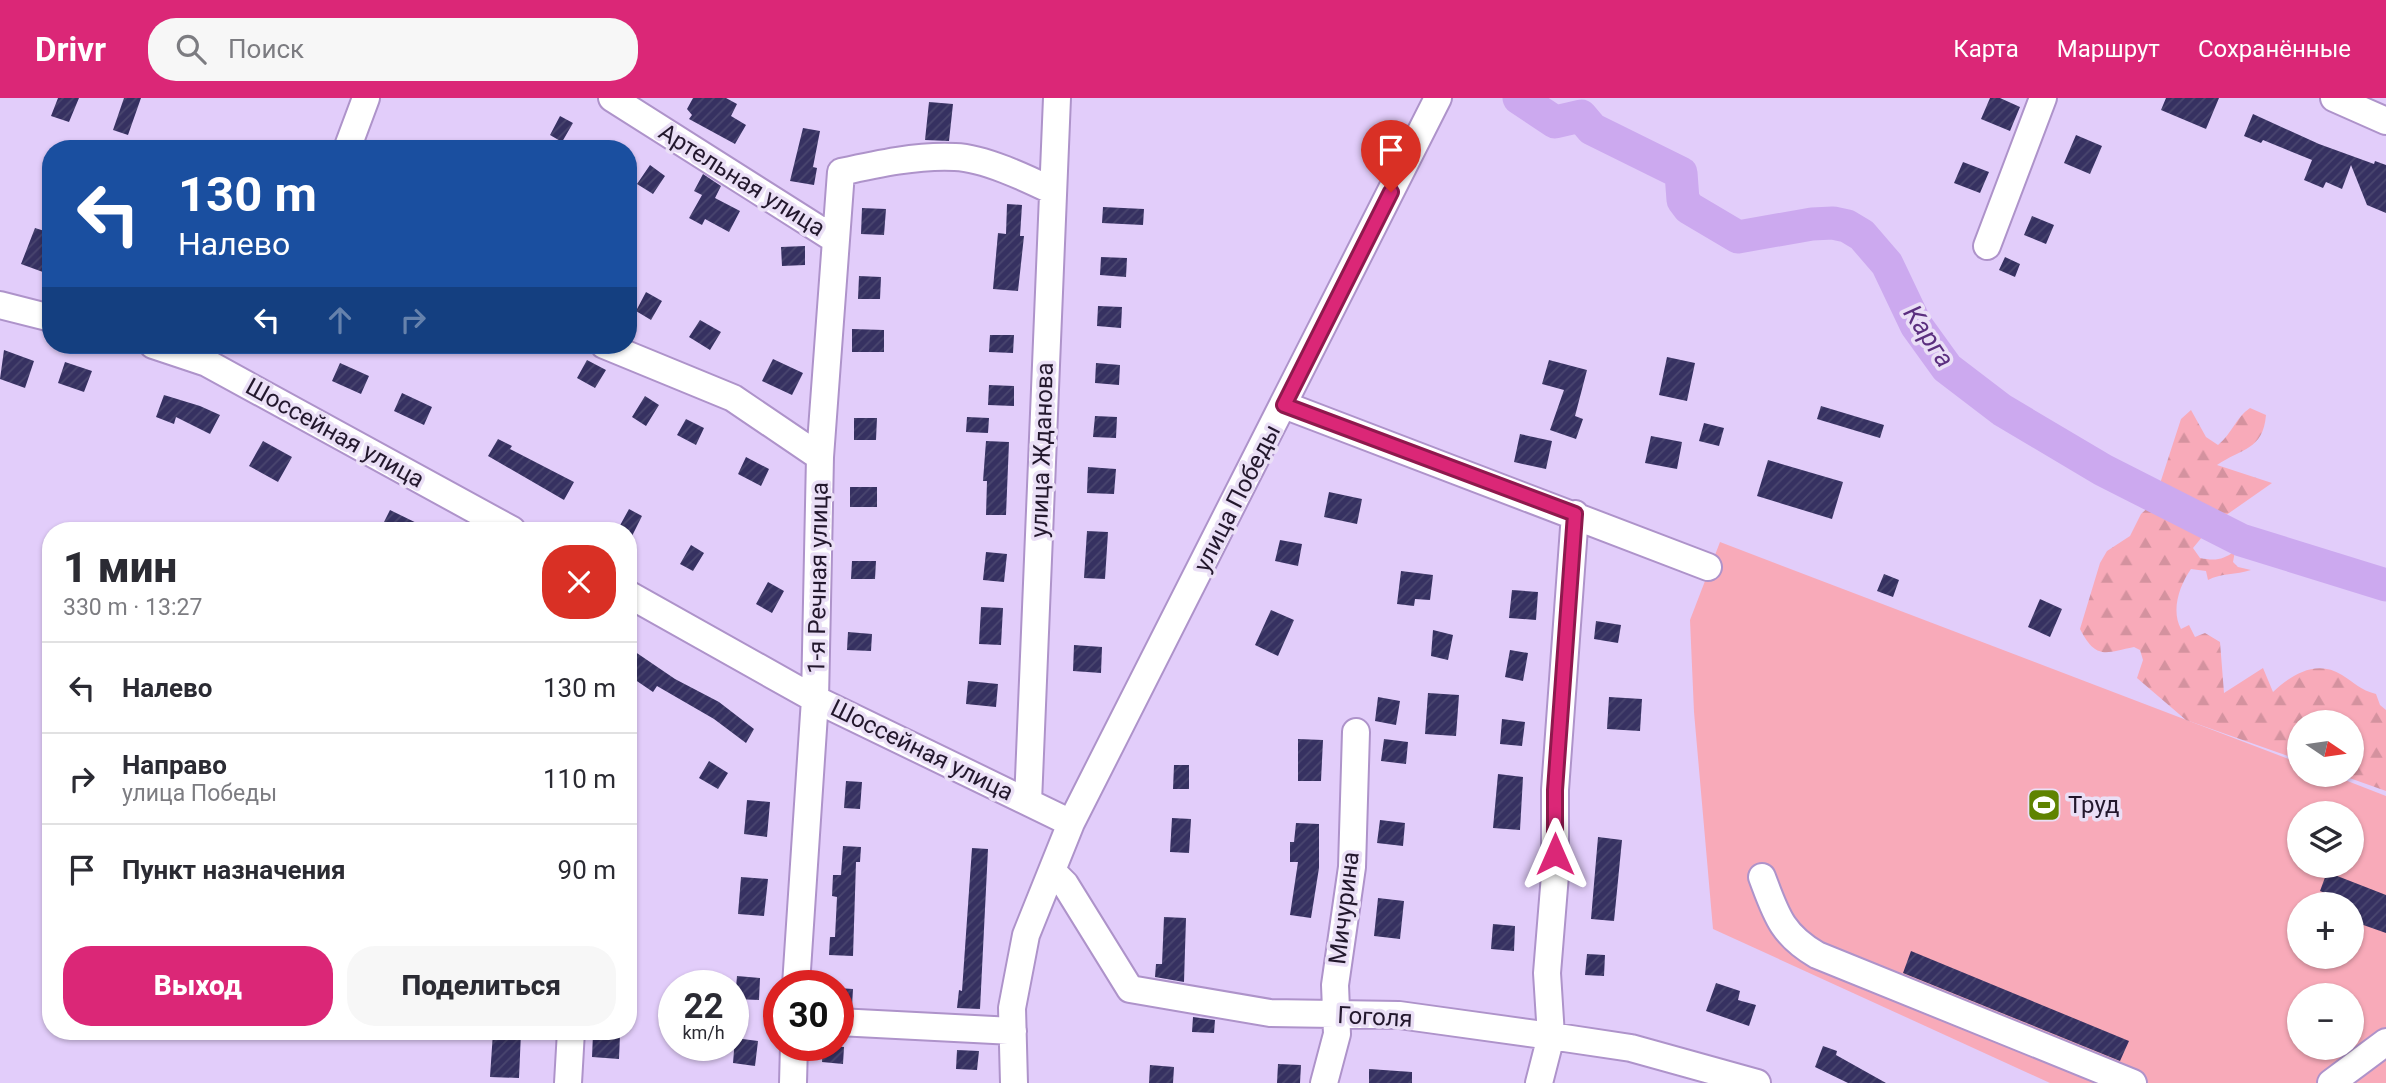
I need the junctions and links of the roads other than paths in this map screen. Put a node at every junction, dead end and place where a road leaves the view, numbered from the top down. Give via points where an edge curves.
1 (366, 98) edge
2 (612, 98) edge
3 (1057, 98) edge
4 (1438, 98) edge
5 (2043, 98) edge
6 (2334, 98) edge
7 (2386, 121) edge
8 (350, 140) edge
9 (1053, 191) junction
10 (836, 240) junction
11 (1987, 246) dead end
12 (0, 305) edge
13 (42, 316) edge
14 (180, 354) edge
15 (626, 354) edge
16 (1284, 405) junction
17 (820, 457) junction
18 (1575, 514) junction
19 (497, 522) edge
20 (1708, 567) dead end
21 (637, 599) edge
22 (816, 699) junction
23 (1356, 732) dead end
24 (1028, 802) junction
25 (1071, 822) junction
26 (1052, 871) junction
27 (1762, 877) dead end
28 (797, 970) edge
29 (1338, 1015) junction
30 (854, 1023) edge
31 (1013, 1031) junction
32 (1551, 1035) junction
33 (570, 1040) edge
34 (2386, 1042) edge
35 (794, 1061) edge
36 (568, 1083) edge
37 (793, 1083) edge
38 (1014, 1083) edge
39 (1324, 1083) edge
40 (1539, 1083) edge
41 (1757, 1083) edge
42 (2133, 1083) edge
43 (2331, 1083) edge

1 - 8 street
2 - 10 street, Артельная улица
3 - 9 street, улица Жданова
4 - 16 street, улица Победы
5 - 11 street
6 - 7 street
9 - 10 street, 1-я Речная улица via 1021,175 956,157 872,165 841,172
9 - 24 street, улица Жданова
10 - 17 street, 1-я Речная улица
12 - 13 street
14 - 19 street, Шоссейная улица via 207,363
15 - 17 street via 733,398
16 - 18 street
16 - 25 street, улица Победы
17 - 22 street, 1-я Речная улица
18 - 20 street
18 - 32 street via 1555,790 1555,875 1547,973
21 - 22 street, Шоссейная улица
22 - 24 street, Шоссейная улица
22 - 28 street, 1-я Речная улица
23 - 29 street, Мичурина via 1352,867 1335,985
24 - 25 street, Шоссейная улица
25 - 26 street
26 - 29 street, Гоголя via 1065,884 1130,989 1270,1013
26 - 31 street via 1026,935 1012,1008
27 - 42 street via 1789,936 1817,955
29 - 32 street, Гоголя via 1399,1015
29 - 39 street, Мичурина via 1338,1034
30 - 31 street
31 - 38 street
32 - 40 street
32 - 41 street, Гоголя via 1631,1048
33 - 36 street
34 - 43 street
35 - 37 street

